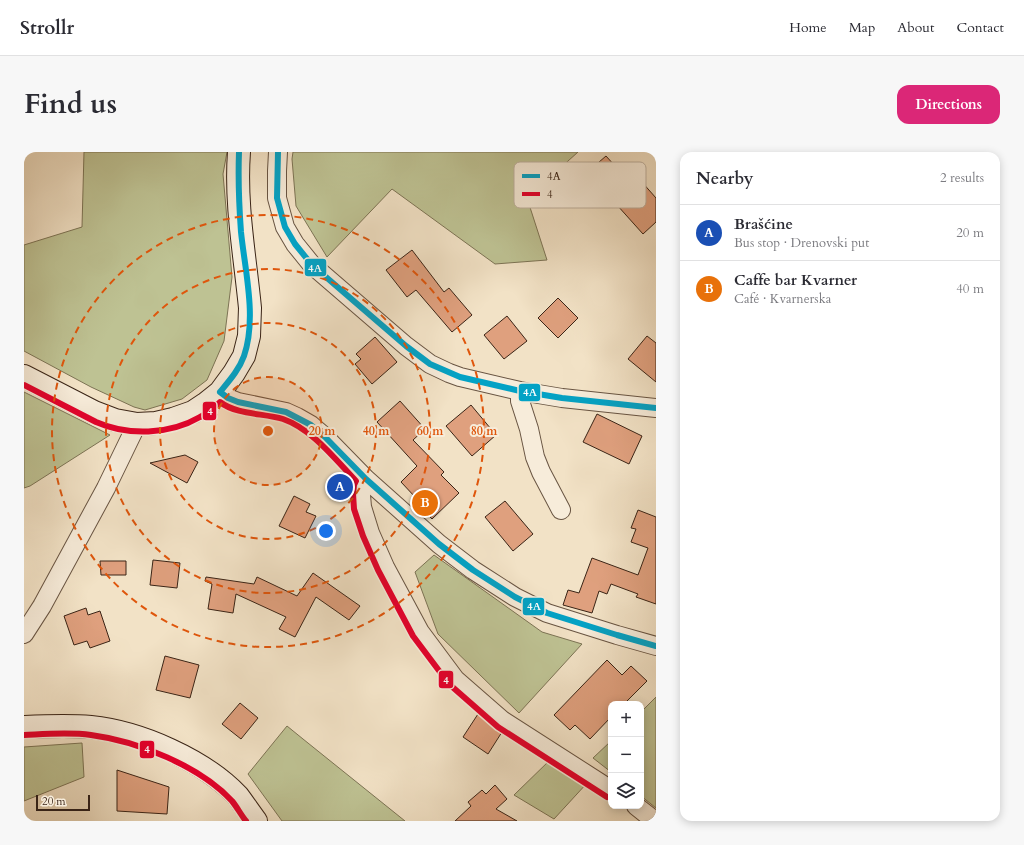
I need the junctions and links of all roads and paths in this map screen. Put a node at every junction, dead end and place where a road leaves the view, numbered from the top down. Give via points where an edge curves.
1 (239, 152) edge
2 (278, 152) edge
3 (24, 376) edge
4 (520, 391) junction
5 (220, 392) junction
6 (656, 408) edge
7 (136, 424) junction
8 (366, 479) junction
9 (561, 510) dead end
10 (24, 634) edge
11 (656, 646) edge
12 (24, 727) edge
13 (608, 788) edge
14 (640, 809) edge
15 (256, 821) edge
16 (655, 821) edge

1 - 5 main road via 240,220 250,308 249,336 244,356
2 - 4 street via 277,198 280,212 290,236 312,265 430,364 449,374
3 - 7 main road via 94,412 114,420
4 - 6 street
4 - 9 street via 520,401 535,457
5 - 7 main road via 193,412 156,423
5 - 8 street via 238,402 297,417 325,437
7 - 10 street via 106,488
8 - 11 street via 439,544 515,597 547,613
8 - 13 street via 362,486 362,507 385,567 420,632 455,679 502,720
12 - 15 main road via 92,727 143,739 163,747 196,763 214,776 238,796
14 - 16 street

